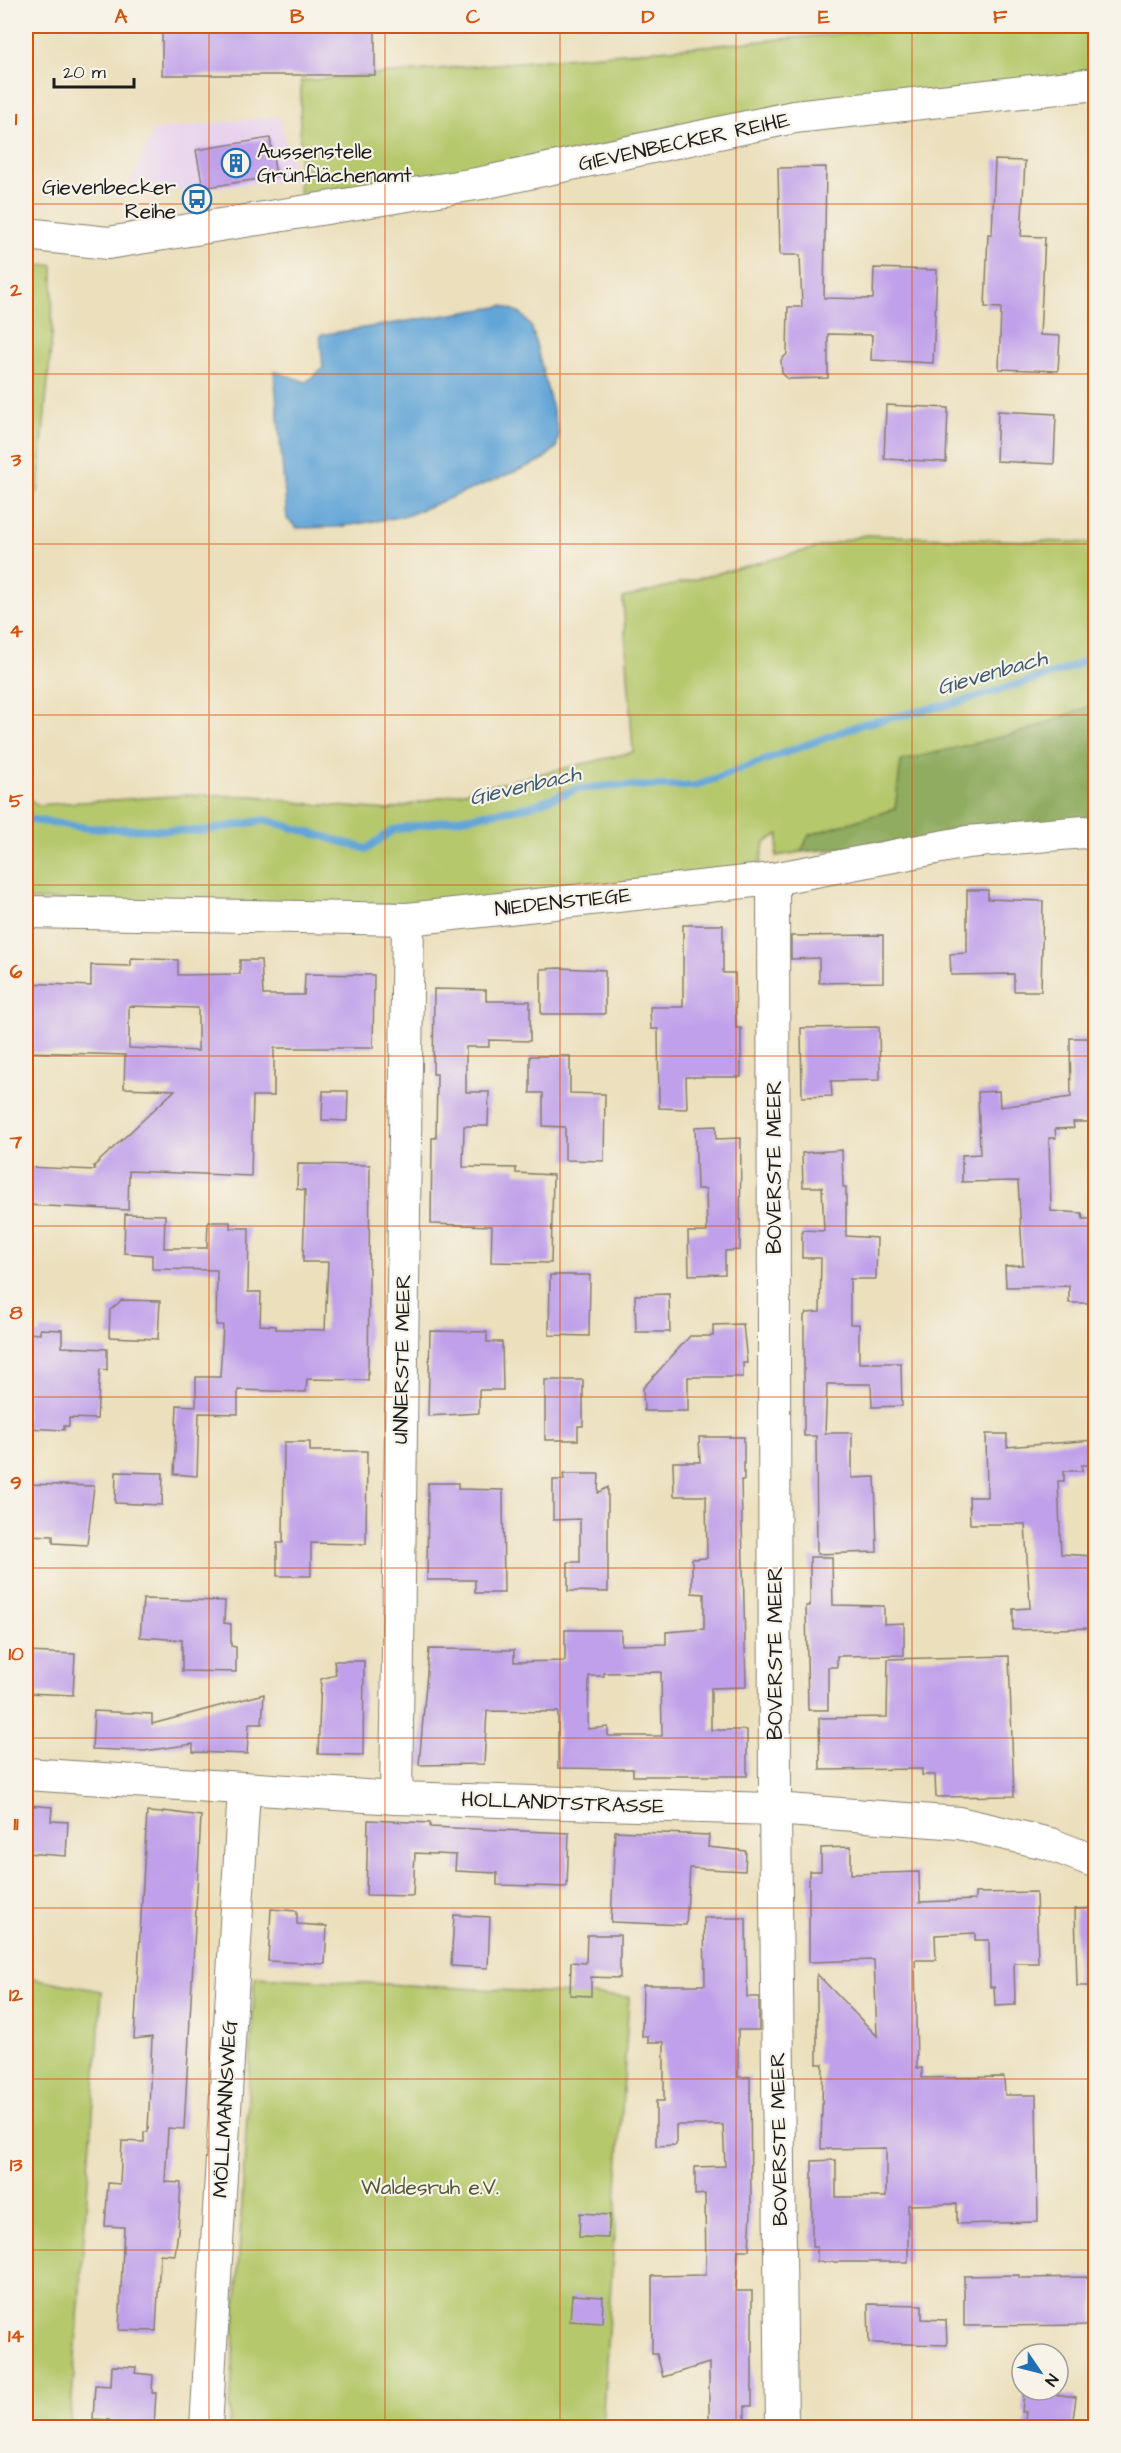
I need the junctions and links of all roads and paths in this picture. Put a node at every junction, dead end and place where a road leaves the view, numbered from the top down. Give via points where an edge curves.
1 (1095, 84) edge
2 (26, 234) edge
3 (1095, 834) edge
4 (773, 879) junction
5 (26, 912) edge
6 (408, 919) junction
7 (26, 1774) edge
8 (244, 1790) junction
9 (396, 1798) junction
10 (775, 1809) junction
11 (1095, 1862) edge
12 (206, 2427) edge
13 (782, 2427) edge

1 - 2 street, GIEVENBECKER REIHE via 794,117 482,183 108,243
3 - 4 street, NIEDENSTIEGE via 967,842
4 - 6 street, NIEDENSTIEGE
4 - 10 street, BOVERSTE MEER
5 - 6 street, NIEDENSTIEGE
6 - 9 street, UNNERSTE MEER
7 - 8 street, HOLLANDTSTRASSE
8 - 9 street, HOLLANDTSTRASSE
8 - 12 street, MÖLLMANNSWEG
9 - 10 street, HOLLANDTSTRASSE
10 - 11 street, HOLLANDTSTRASSE via 976,1825 1050,1844
10 - 13 street, BOVERSTE MEER

